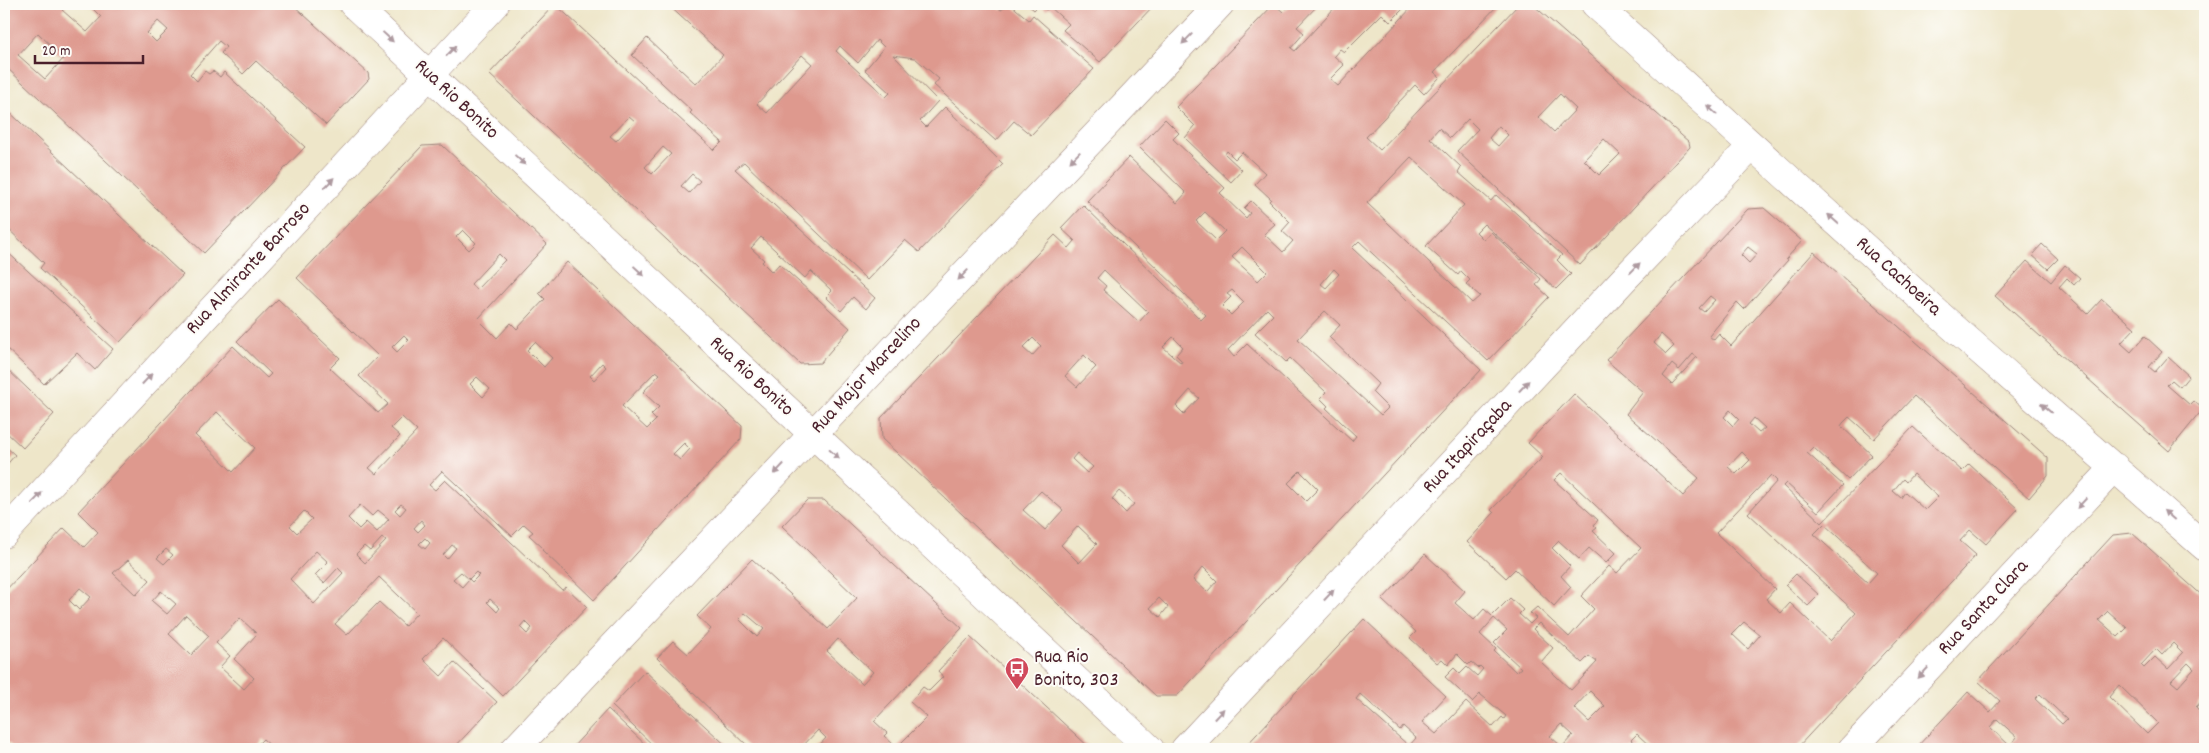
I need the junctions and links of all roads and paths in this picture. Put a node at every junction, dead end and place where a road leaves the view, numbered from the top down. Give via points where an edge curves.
1 (353, 4) edge
2 (495, 4) edge
3 (1220, 4) edge
4 (1595, 4) edge
5 (429, 75) junction
6 (1752, 146) junction
7 (812, 433) junction
8 (2115, 467) junction
9 (4, 534) edge
10 (2205, 547) edge
11 (515, 749) edge
12 (1150, 749) edge
13 (1185, 749) edge
14 (1852, 749) edge

1 -> 5 street, Rua Rio Bonito
5 -> 2 street, Rua Almirante Barroso
3 -> 7 street, Rua Major Marcelino
6 -> 4 street, Rua Cachoeira
5 -> 7 street, Rua Rio Bonito
9 -> 5 street, Rua Almirante Barroso
8 -> 6 street, Rua Cachoeira
13 -> 6 street, Rua Itapiraçaba
7 -> 11 street, Rua Major Marcelino
7 -> 12 street, Rua Rio Bonito
10 -> 8 street, Rua Cachoeira
8 -> 14 street, Rua Santa Clara

